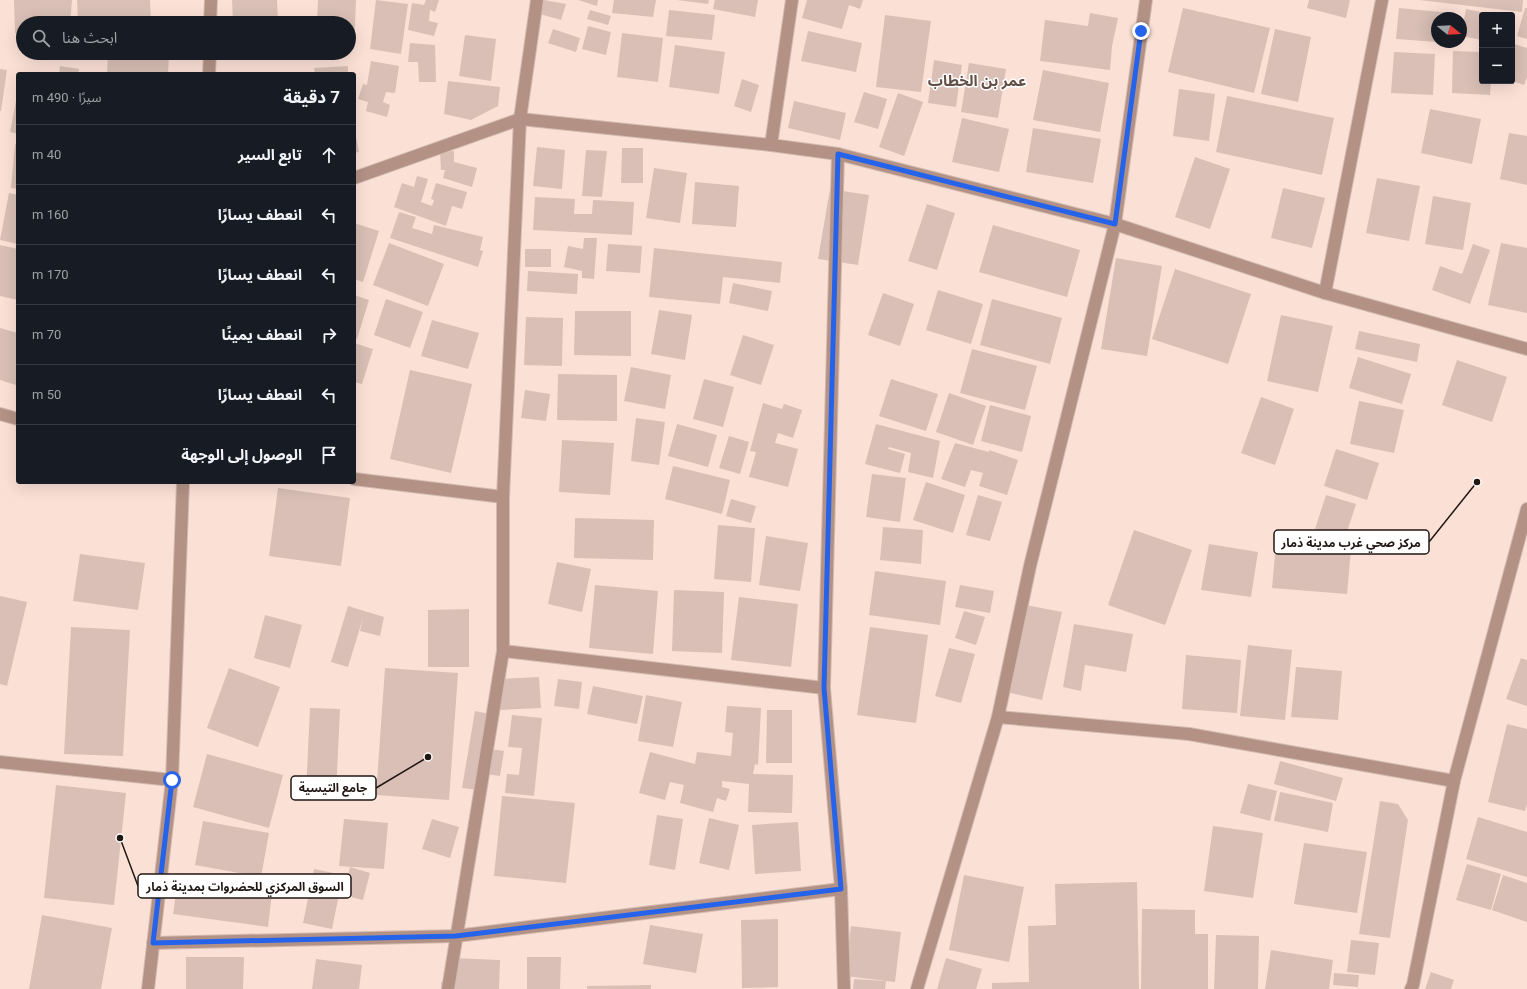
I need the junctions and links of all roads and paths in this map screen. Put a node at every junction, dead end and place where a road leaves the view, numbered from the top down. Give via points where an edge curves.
1 (210, 0) edge
2 (537, 0) edge
3 (792, 0) edge
4 (1146, 0) edge
5 (1382, 0) edge
6 (210, 16) edge
7 (210, 60) edge
8 (209, 72) edge
9 (520, 119) junction
10 (771, 144) junction
11 (838, 154) junction
12 (356, 177) edge
13 (1115, 224) junction
14 (1325, 293) junction
15 (1527, 349) edge
16 (0, 414) edge
17 (16, 418) edge
18 (356, 479) edge
19 (183, 484) edge
20 (503, 497) junction
21 (1527, 509) edge
22 (503, 651) junction
23 (824, 688) junction
24 (998, 717) junction
25 (0, 762) edge
26 (172, 780) junction
27 (1454, 781) junction
28 (841, 889) junction
29 (456, 936) junction
30 (153, 943) junction
31 (148, 989) edge
32 (448, 989) edge
33 (844, 989) edge
34 (917, 989) edge
35 (1411, 989) edge

1 - 6 street
2 - 9 street
3 - 10 street
4 - 13 street
5 - 14 street
7 - 8 street
9 - 10 street
9 - 12 street
9 - 20 street
10 - 11 street
11 - 13 street
11 - 23 street
13 - 14 street
13 - 24 street via 1030,566
14 - 15 street
16 - 17 street
18 - 20 street
19 - 26 street
20 - 22 street
21 - 27 street
22 - 23 street
22 - 29 street
23 - 28 street
24 - 27 street via 1189,734
24 - 34 street
25 - 26 street
26 - 30 street
27 - 35 street
28 - 29 street
28 - 33 street
29 - 30 street
29 - 32 street
30 - 31 street

